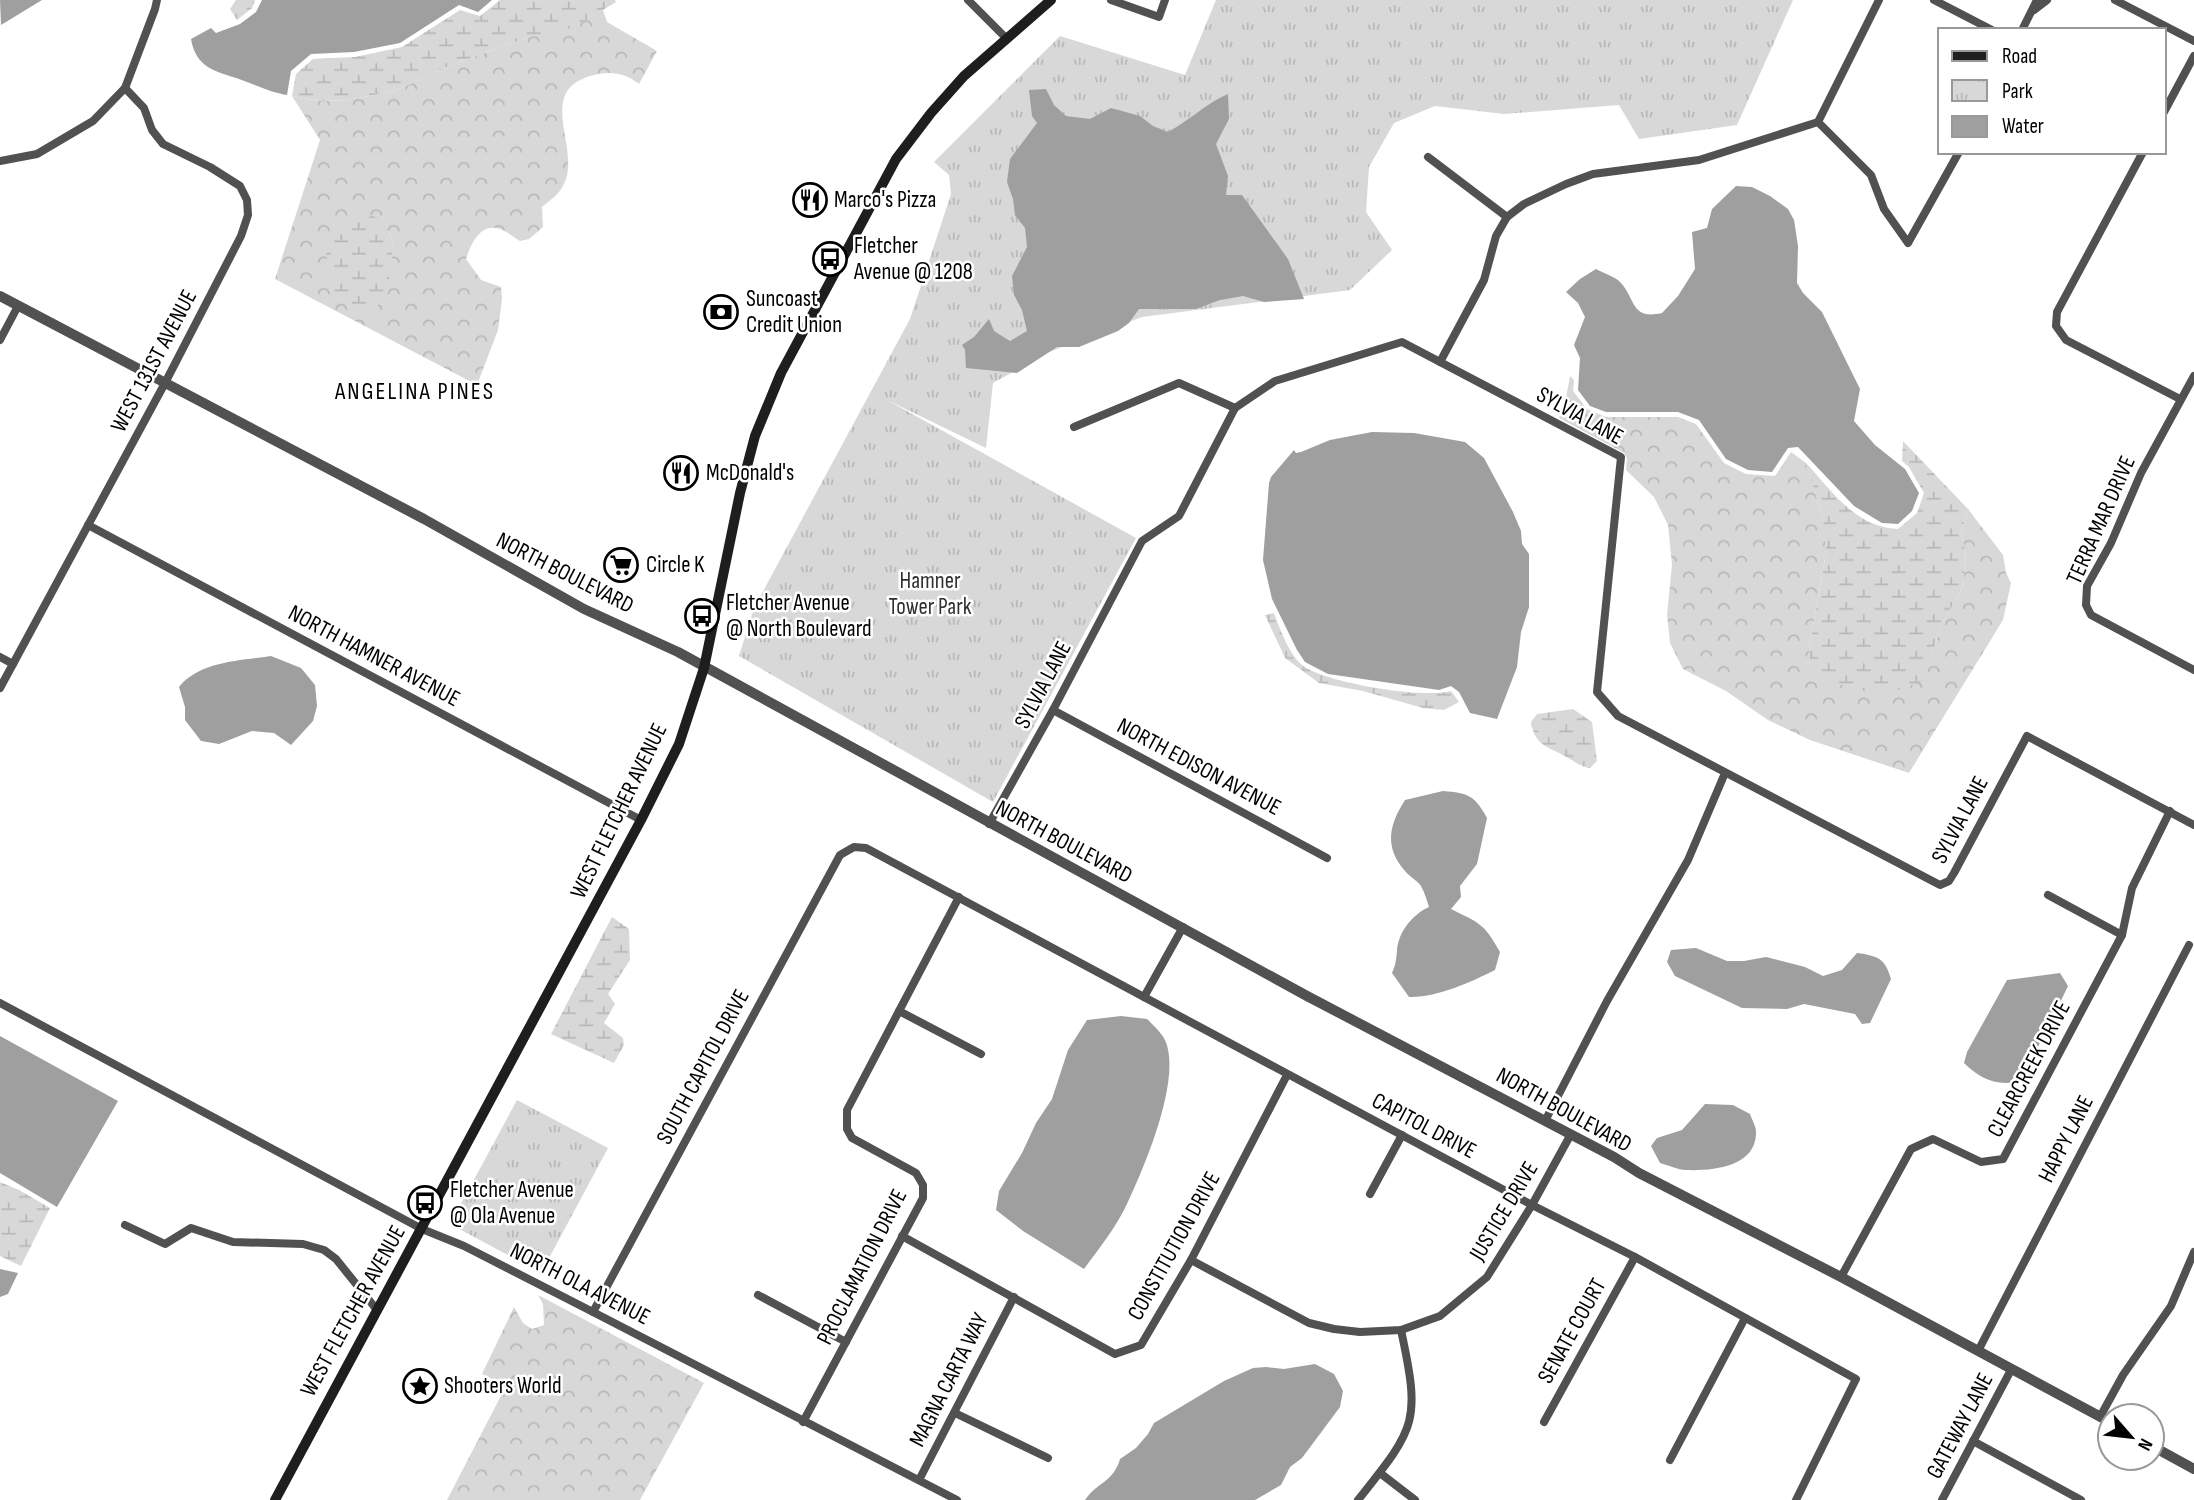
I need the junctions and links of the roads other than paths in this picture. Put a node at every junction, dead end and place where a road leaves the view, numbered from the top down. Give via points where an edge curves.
1 (157, 0) edge
2 (968, 0) edge
3 (1051, 0) edge
4 (1111, 0) edge
5 (1165, 0) edge
6 (1879, 0) edge
7 (1934, 0) edge
8 (2038, 0) edge
9 (2046, 0) edge
10 (2115, 0) edge
11 (2034, 10) junction
12 (1988, 28) edge
13 (2023, 28) edge
14 (1006, 38) junction
15 (2194, 41) edge
16 (2194, 56) edge
17 (125, 89) junction
18 (2166, 107) edge
19 (1818, 122) junction
20 (1958, 154) edge
21 (2142, 154) edge
22 (1428, 157) dead end
23 (0, 161) edge
24 (1507, 217) junction
25 (0, 296) edge
26 (18, 306) junction
27 (0, 340) edge
28 (1440, 362) junction
29 (2194, 376) edge
30 (165, 383) junction
31 (2180, 399) junction
32 (1235, 408) junction
33 (1074, 427) dead end
34 (88, 525) junction
35 (0, 657) edge
36 (13, 664) junction
37 (704, 668) junction
38 (2194, 670) edge
39 (0, 688) edge
40 (1053, 710) junction
41 (1725, 773) junction
42 (2170, 811) junction
43 (641, 820) junction
44 (989, 824) junction
45 (2194, 825) edge
46 (854, 847) joint
47 (1327, 858) dead end
48 (2048, 895) dead end
49 (959, 897) junction
50 (1183, 927) junction
51 (2122, 935) junction
52 (2189, 945) dead end
53 (1144, 997) junction
54 (0, 1003) edge
55 (899, 1011) junction
56 (981, 1054) dead end
57 (1287, 1075) junction
58 (1545, 1121) junction
59 (1571, 1134) junction
60 (1402, 1135) junction
61 (1370, 1194) dead end
62 (1532, 1205) junction
63 (125, 1225) dead end
64 (422, 1229) junction
65 (902, 1236) junction
66 (2194, 1252) edge
67 (1635, 1257) junction
68 (1191, 1260) junction
69 (1841, 1277) junction
70 (758, 1295) dead end
71 (1014, 1297) junction
72 (377, 1310) junction
73 (593, 1312) junction
74 (1745, 1318) junction
75 (1401, 1330) junction
76 (846, 1342) junction
77 (1978, 1351) junction
78 (2011, 1370) junction
79 (2108, 1402) edge
80 (955, 1413) junction
81 (2096, 1415) edge
82 (803, 1422) junction
83 (1544, 1422) dead end
84 (1973, 1441) junction
85 (2166, 1452) edge
86 (1048, 1458) dead end
87 (1670, 1460) dead end
88 (2193, 1465) edge
89 (1380, 1472) junction
90 (919, 1480) junction
91 (275, 1500) edge
92 (957, 1500) edge
93 (1358, 1500) edge
94 (1415, 1500) edge
95 (1796, 1500) edge
96 (1942, 1500) edge
97 (2081, 1500) edge

1 - 17 street
2 - 14 street
3 - 14 main road, WEST FLETCHER AVENUE
4 - 5 street via 1159,18
6 - 19 street
7 - 12 street
8 - 11 street
9 - 11 street
10 - 15 street
11 - 13 street
14 - 37 main road, WEST FLETCHER AVENUE via 964,76 896,159 781,373 755,436
16 - 18 street
17 - 23 street via 93,121 37,154
17 - 30 street, WEST 131ST AVENUE via 144,108 163,144 227,176 240,186 247,200 241,236
19 - 20 street via 1871,175 1884,209 1908,243
19 - 24 street via 1699,160 1593,174 1524,204
21 - 31 street via 2057,312 2056,326 2067,340
22 - 24 street
24 - 28 street via 1496,236 1484,280
25 - 26 street, NORTH BOULEVARD
26 - 27 street
26 - 30 street, NORTH BOULEVARD
28 - 32 street, SYLVIA LANE via 1402,342 1275,381
28 - 41 street, SYLVIA LANE via 1621,457 1597,692 1618,716
29 - 31 street, TERRA MAR DRIVE
30 - 34 street, WEST 131ST AVENUE
30 - 37 street, NORTH BOULEVARD via 584,609
31 - 38 street, TERRA MAR DRIVE via 2088,586 2086,605 2091,615
32 - 33 street via 1179,383
32 - 40 street, SYLVIA LANE via 1179,516 1142,541
34 - 36 street, WEST 131ST AVENUE
34 - 43 street, NORTH HAMNER AVENUE
35 - 36 street
36 - 39 street, WEST 131ST AVENUE
37 - 43 main road, WEST FLETCHER AVENUE via 679,744
37 - 44 street, NORTH BOULEVARD
40 - 44 street, SYLVIA LANE
40 - 47 street, NORTH EDISON AVENUE
41 - 42 street, SYLVIA LANE via 1940,885 1955,873 2027,736
41 - 58 street via 1688,860 1606,1001
42 - 45 street
42 - 51 street, CLEARCREEK DRIVE via 2132,888
43 - 64 main road, WEST FLETCHER AVENUE
44 - 50 street, NORTH BOULEVARD
46 - 49 street, CAPITOL DRIVE via 866,848
46 - 73 street, SOUTH CAPITOL DRIVE via 840,855
48 - 51 street
49 - 53 street, CAPITOL DRIVE
49 - 55 street, PROCLAMATION DRIVE
50 - 53 street
50 - 58 street, NORTH BOULEVARD
51 - 69 street, CLEARCREEK DRIVE via 2003,1158 1981,1162 1933,1139 1911,1149
52 - 77 street, HAPPY LANE
53 - 57 street, CAPITOL DRIVE
54 - 64 street, NORTH OLA AVENUE
55 - 56 street
55 - 65 street, PROCLAMATION DRIVE via 847,1110 847,1129 852,1138 916,1173 923,1185 923,1198
57 - 60 street, CAPITOL DRIVE
57 - 68 street, CONSTITUTION DRIVE
58 - 59 street, NORTH BOULEVARD
59 - 62 street, JUSTICE DRIVE
59 - 69 street, NORTH BOULEVARD
60 - 61 street
60 - 62 street, CAPITOL DRIVE
62 - 67 street, CAPITOL DRIVE
62 - 75 street, JUSTICE DRIVE via 1487,1277 1440,1316
63 - 72 street via 165,1244 191,1228 233,1242 303,1244 324,1250
64 - 72 main road, WEST FLETCHER AVENUE
64 - 73 street, NORTH OLA AVENUE
65 - 71 street, CONSTITUTION DRIVE
65 - 76 street, PROCLAMATION DRIVE
66 - 79 street via 2171,1306
67 - 74 street, CAPITOL DRIVE
67 - 83 street, SENATE COURT
68 - 71 street, CONSTITUTION DRIVE via 1141,1345 1115,1354
68 - 75 street, JUSTICE DRIVE via 1309,1323 1360,1332
69 - 77 street, NORTH BOULEVARD
70 - 76 street
71 - 80 street, MAGNA CARTA WAY
72 - 91 main road, WEST FLETCHER AVENUE
73 - 82 street, NORTH OLA AVENUE
74 - 87 street
74 - 95 street, CAPITOL DRIVE via 1856,1379
75 - 89 street via 1412,1378 1412,1412 1401,1444
76 - 82 street, PROCLAMATION DRIVE
77 - 78 street, NORTH BOULEVARD
78 - 81 street, NORTH BOULEVARD
78 - 84 street, GATEWAY LANE
80 - 86 street
80 - 90 street, MAGNA CARTA WAY
82 - 90 street, NORTH OLA AVENUE
84 - 96 street, GATEWAY LANE
84 - 97 street
85 - 88 street
89 - 93 street
89 - 94 street
90 - 92 street, NORTH OLA AVENUE

